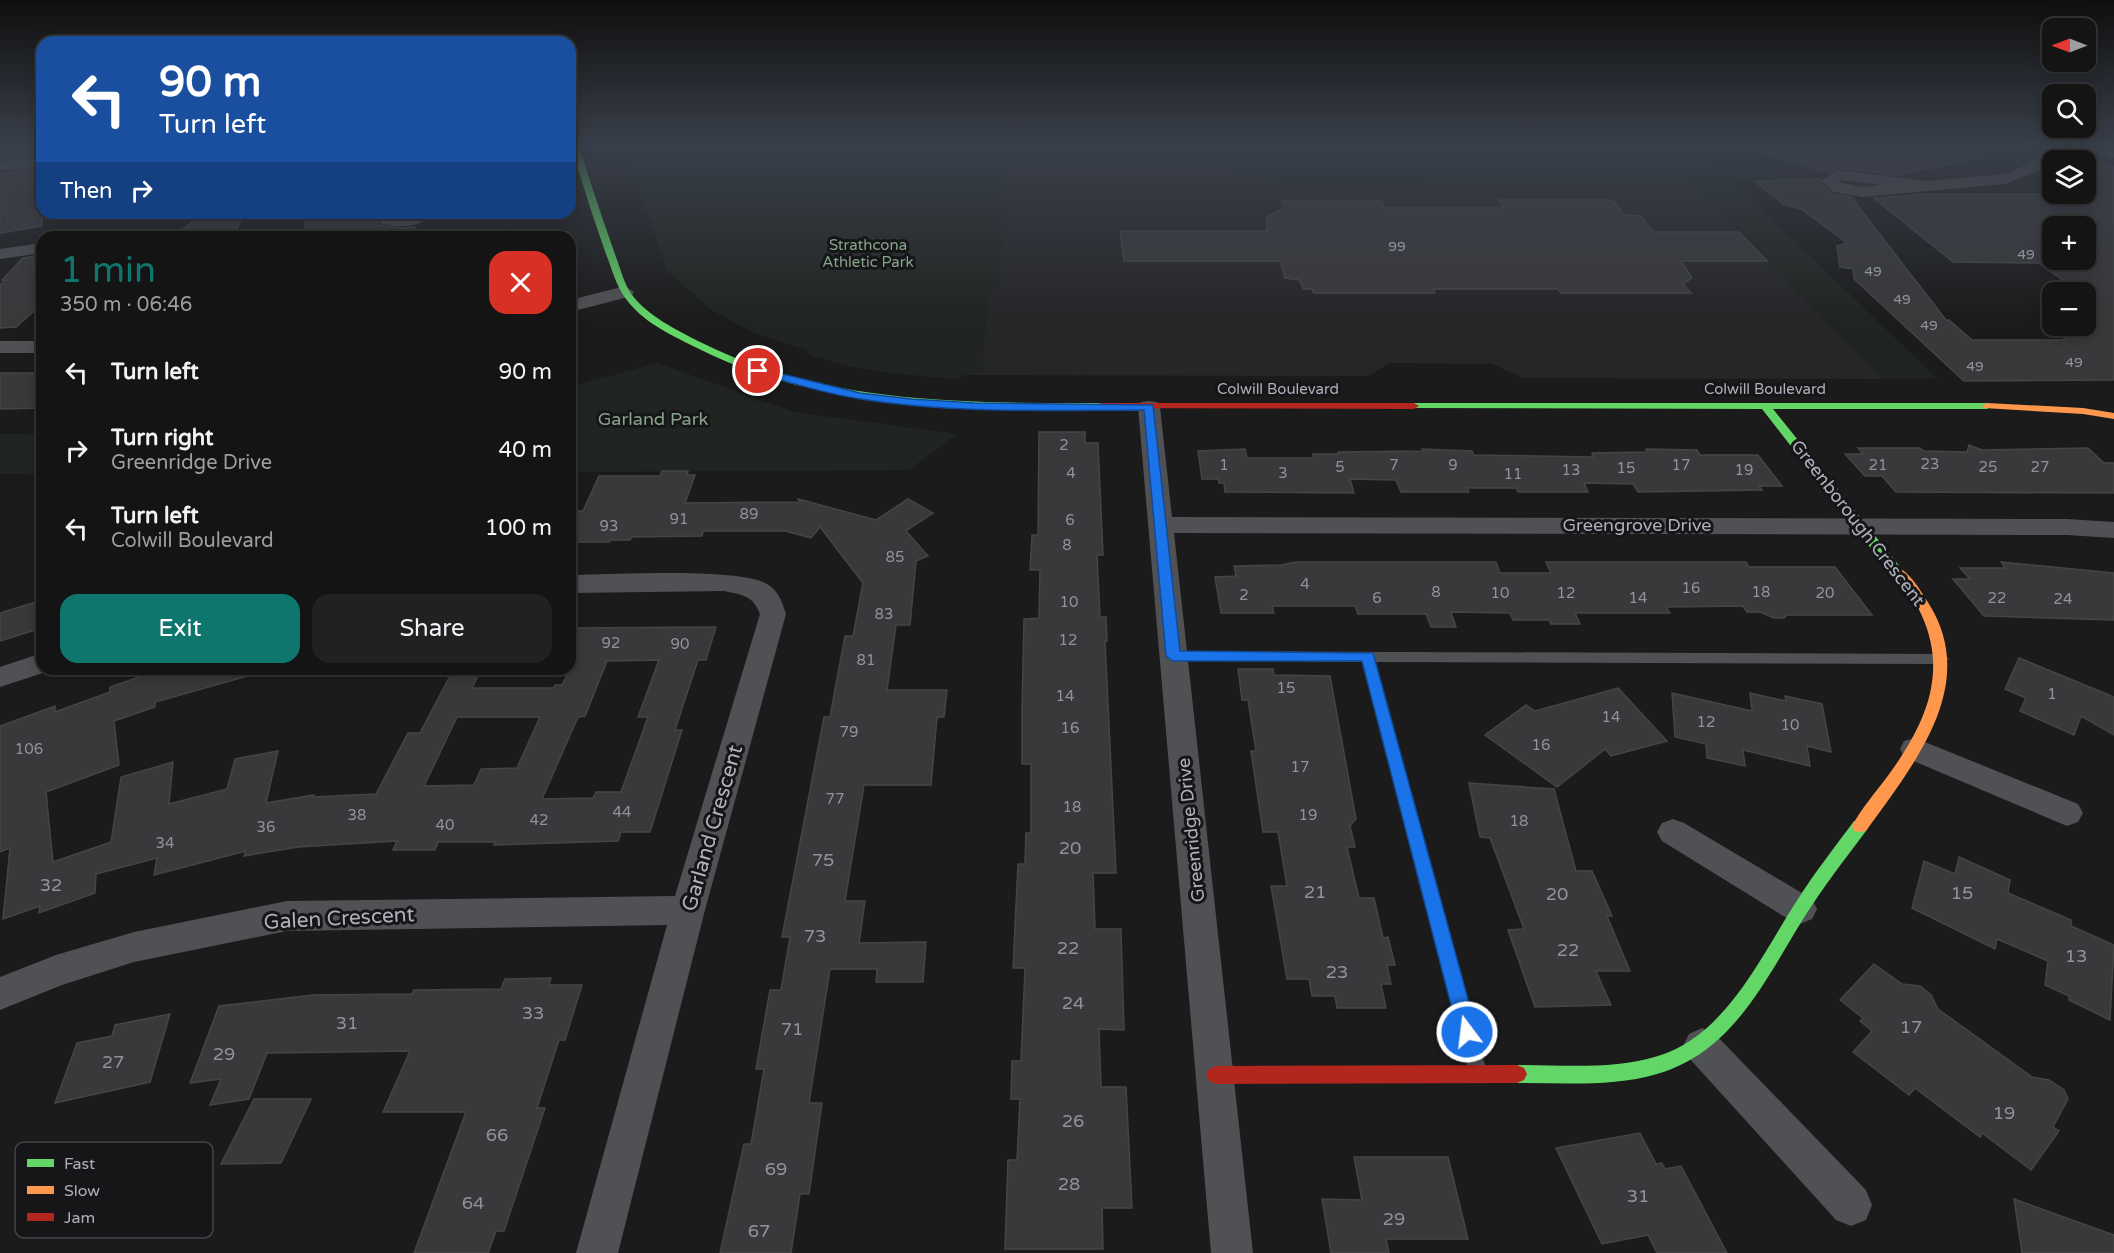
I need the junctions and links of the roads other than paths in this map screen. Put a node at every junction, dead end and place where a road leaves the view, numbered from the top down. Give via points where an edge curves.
1 (592, 203) edge
2 (386, 219) edge
3 (413, 219) edge
4 (36, 249) edge
5 (0, 254) edge
6 (625, 292) junction
7 (576, 304) edge
8 (0, 347) edge
9 (36, 347) edge
10 (1765, 406) junction
11 (1149, 407) junction
12 (2114, 416) edge
13 (1161, 525) junction
14 (1860, 526) junction
15 (2114, 530) edge
16 (576, 584) edge
17 (1173, 656) junction
18 (1368, 657) junction
19 (1942, 659) junction
20 (36, 665) edge
21 (0, 677) edge
22 (1915, 749) junction
23 (2067, 813) dead end
24 (1672, 832) dead end
25 (1800, 909) junction
26 (688, 910) junction
27 (0, 994) edge
28 (1702, 1046) junction
29 (1216, 1075) junction
30 (1479, 1076) junction
31 (1851, 1205) dead end
32 (597, 1253) edge
33 (1232, 1253) edge

1 - 6 street, Colwill Boulevard
2 - 3 street
4 - 5 street
6 - 7 street
6 - 11 street, Colwill Boulevard via 658,323 738,365 860,396 975,406
8 - 9 street
10 - 11 street, Colwill Boulevard
10 - 12 street, Colwill Boulevard via 1994,406
10 - 14 street, Greenborough Crescent
11 - 13 street, Greenridge Drive
13 - 14 street, Greengrove Drive
13 - 17 street, Greenridge Drive
14 - 15 street, Greengrove Drive
14 - 19 street, Greenborough Crescent via 1918,597 1930,617
16 - 26 street, Garland Crescent via 724,583 756,589 767,597 773,614
17 - 18 lane
17 - 29 street, Greenridge Drive
18 - 19 lane
18 - 30 lane
19 - 22 street, Greenborough Crescent via 1933,712
20 - 21 street
22 - 23 street
22 - 25 street, Greenborough Crescent
24 - 25 street
25 - 28 street, Greenborough Crescent via 1739,1007
26 - 27 street, Galen Crescent via 287,916 134,947 56,971
26 - 32 street, Garland Crescent
28 - 30 street, Greenborough Crescent via 1658,1065 1594,1074
28 - 31 street
29 - 30 street, Greenborough Crescent
29 - 33 street, Greenridge Drive

